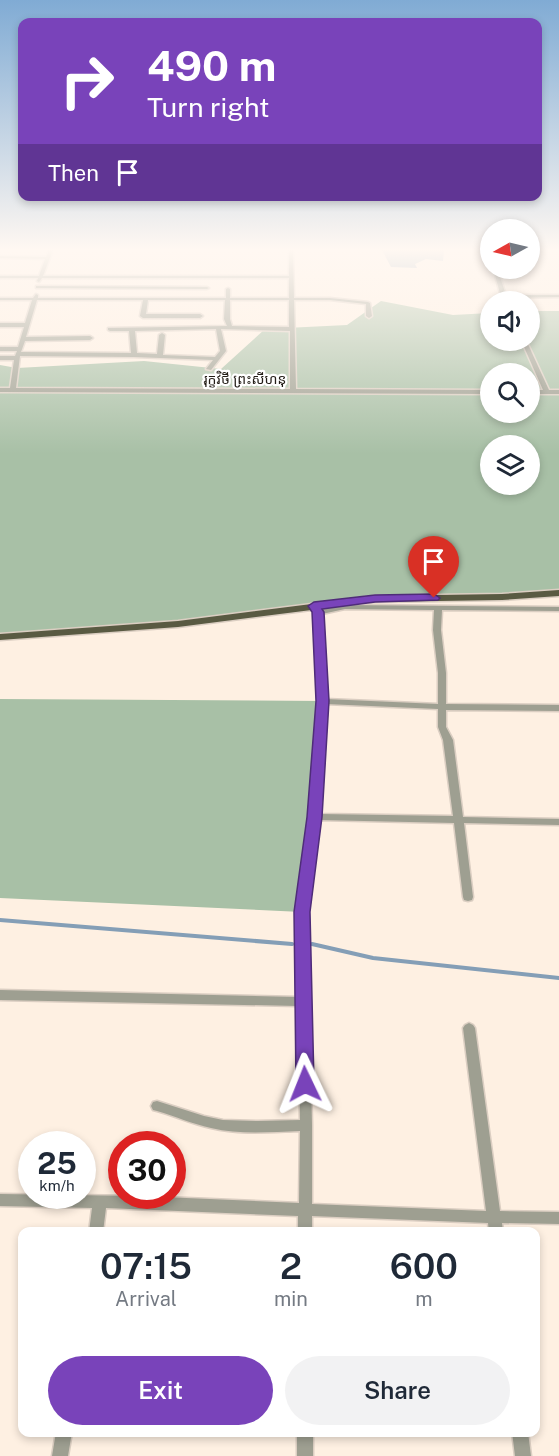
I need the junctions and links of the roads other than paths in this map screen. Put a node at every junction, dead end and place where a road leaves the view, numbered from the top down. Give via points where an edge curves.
1 (29, 318) edge
2 (229, 318) edge
3 (291, 318) edge
4 (27, 324) junction
5 (0, 325) edge
6 (230, 327) junction
7 (218, 328) junction
8 (110, 329) dead end
9 (132, 329) junction
10 (291, 329) junction
11 (162, 335) dead end
12 (90, 338) dead end
13 (23, 339) junction
14 (0, 349) edge
15 (528, 351) edge
16 (18, 354) junction
17 (134, 355) junction
18 (160, 356) junction
19 (0, 358) edge
20 (216, 359) junction
21 (209, 369) dead end
22 (0, 390) edge
23 (14, 390) junction
24 (293, 391) junction
25 (480, 392) edge
26 (540, 392) edge
27 (546, 392) junction
28 (559, 392) edge
29 (559, 593) edge
30 (451, 603) junction
31 (438, 608) junction
32 (316, 609) junction
33 (559, 609) edge
34 (0, 637) edge
35 (322, 701) junction
36 (441, 707) junction
37 (559, 708) edge
38 (315, 817) junction
39 (458, 821) junction
40 (559, 822) edge
41 (468, 897) dead end
42 (0, 994) edge
43 (303, 1002) junction
44 (469, 1028) dead end
45 (158, 1106) dead end
46 (306, 1125) junction
47 (0, 1200) edge
48 (100, 1202) junction
49 (305, 1209) junction
50 (559, 1218) edge
51 (495, 1225) edge
52 (97, 1227) edge
53 (305, 1227) edge
54 (63, 1437) edge
55 (305, 1437) edge
56 (521, 1437) edge
57 (60, 1456) edge
58 (305, 1456) edge
59 (523, 1456) edge

1 - 4 street
2 - 6 street
3 - 10 street
4 - 5 street
4 - 13 street
6 - 7 street
6 - 10 street
7 - 9 street
7 - 20 street via 224,348
8 - 9 street
9 - 17 street
10 - 24 street
11 - 18 street
12 - 13 street
13 - 16 street
14 - 16 street
15 - 27 street
16 - 17 street
16 - 19 street
16 - 23 street
17 - 18 street
18 - 20 street
20 - 21 street
22 - 23 street, រុក្ខវិថី ព្រះសីហនុ
23 - 24 street, រុក្ខវិថី ព្រះសីហនុ
24 - 25 street, រុក្ខវិថី ព្រះសីហនុ
26 - 27 street
27 - 28 street
29 - 30 main road
30 - 31 street
30 - 32 main road via 375,599
30 - 33 street
31 - 32 street
31 - 36 street
32 - 34 main road
32 - 35 street
35 - 36 street
35 - 38 street
36 - 37 street
36 - 39 street
38 - 39 street
38 - 43 street via 302,912
39 - 40 street
39 - 41 street
42 - 43 street
43 - 46 street
44 - 51 street
45 - 46 street via 215,1124
46 - 49 street
47 - 48 street
48 - 49 street
48 - 52 street
49 - 51 street
49 - 53 street
50 - 51 street
54 - 57 street
55 - 58 street
56 - 59 street

